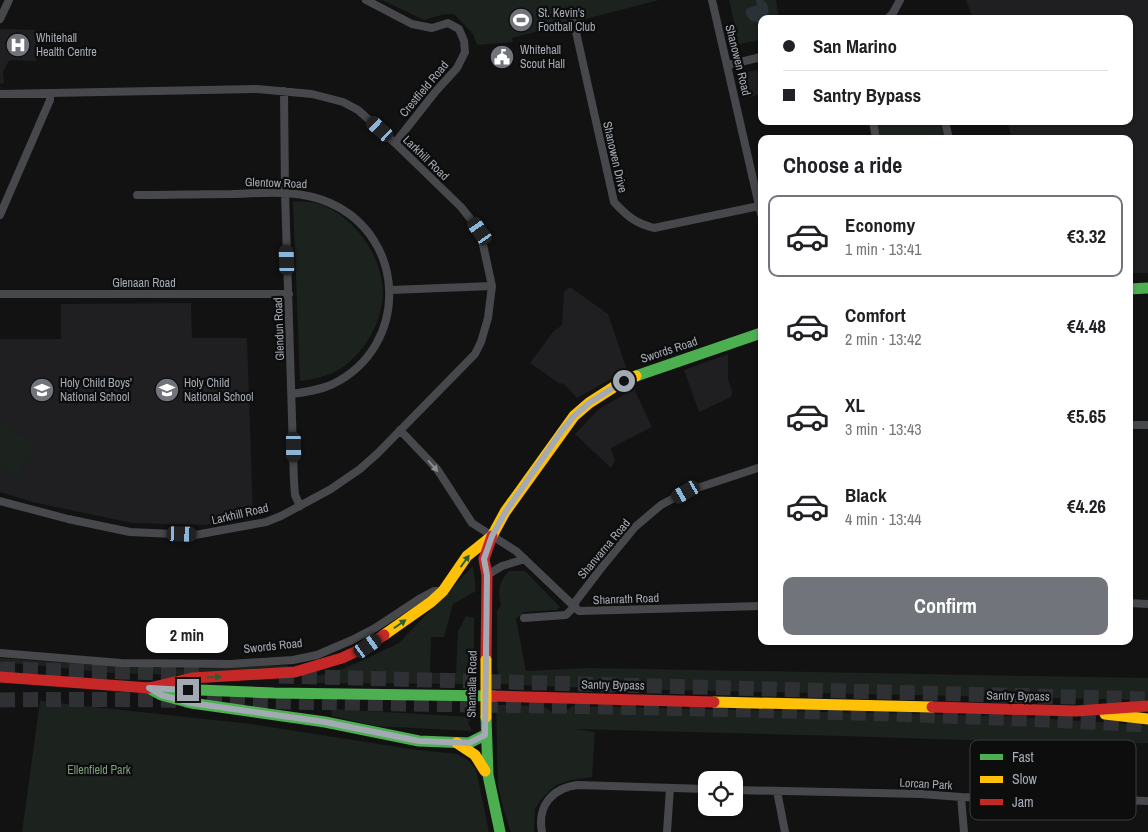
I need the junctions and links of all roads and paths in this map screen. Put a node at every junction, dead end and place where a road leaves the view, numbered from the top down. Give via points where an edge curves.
1 (9, 0) edge
2 (366, 0) edge
3 (712, 0) edge
4 (900, 0) edge
5 (891, 15) edge
6 (0, 19) edge
7 (574, 23) dead end
8 (758, 58) edge
9 (728, 65) junction
10 (284, 91) junction
11 (50, 93) junction
12 (0, 94) edge
13 (394, 143) junction
14 (285, 193) junction
15 (137, 196) dead end
16 (758, 201) edge
17 (758, 210) edge
18 (0, 214) edge
19 (492, 286) junction
20 (1148, 288) edge
21 (1133, 289) edge
22 (391, 290) junction
23 (0, 294) edge
24 (289, 294) junction
25 (758, 334) edge
26 (292, 394) junction
27 (1133, 425) edge
28 (1148, 425) edge
29 (400, 430) junction
30 (758, 468) edge
31 (0, 501) edge
32 (300, 506) junction
33 (492, 536) junction
34 (524, 559) junction
35 (487, 575) junction
36 (443, 591) junction
37 (1133, 603) edge
38 (1148, 604) edge
39 (758, 606) edge
40 (573, 608) junction
41 (524, 618) dead end
42 (0, 653) edge
43 (0, 677) edge
44 (149, 688) junction
45 (1148, 706) edge
46 (1076, 711) junction
47 (1148, 720) edge
48 (485, 735) junction
49 (457, 743) junction
50 (488, 777) junction
51 (670, 788) junction
52 (698, 789) edge
53 (743, 790) edge
54 (777, 791) junction
55 (961, 798) junction
56 (970, 798) edge
57 (500, 832) edge
58 (542, 832) edge
59 (667, 832) edge
60 (784, 832) edge
61 (964, 832) edge

1 - 6 street
2 - 13 street, Crestfield Road via 412,24 432,28 448,23 459,29 464,41 465,52 457,68
3 - 9 street, Shanowen Road
4 - 5 street
7 - 17 street, Shanowen Drive via 614,202 627,217 654,228
8 - 9 street
9 - 16 street, Shanowen Road
10 - 11 street, Larkhill Road
10 - 13 street, Larkhill Road via 343,102 358,110
10 - 14 street, Glendun Road
11 - 12 street, Larkhill Road
11 - 18 street via 50,100
13 - 19 street, Larkhill Road via 461,207 480,231
14 - 15 street, Glentow Road
14 - 22 street, Glentow Road via 312,195 346,210 360,222 379,247
14 - 24 street, Glendun Road
19 - 22 street
19 - 29 street, Larkhill Road via 488,318 474,354
20 - 21 main road
22 - 26 street, Glentow Road via 382,332 365,359 333,384
23 - 24 street, Glenaan Road
24 - 26 street, Glendun Road
25 - 33 main road, Swords Road via 636,375 589,403 561,432
26 - 32 street, Glendun Road via 294,482
27 - 28 street
29 - 32 street, Larkhill Road via 360,469
29 -> 33 street via 437,469 472,523
30 - 40 street, Shanvarna Road via 686,492 661,506 635,527
31 - 32 street, Larkhill Road via 130,532 195,534 266,522
33 - 34 street
33 - 35 main road, Shantalla Road via 484,559
36 -> 33 main road, Swords Road via 467,556
34 - 35 street
34 - 40 street
35 - 48 main road, Shantalla Road, bridge
36 - 42 street, Swords Road via 428,594 352,640 317,655 293,660 230,664 121,663
44 -> 36 main road, Swords Road via 192,678 295,672 342,658 368,646
37 - 38 street
39 - 40 street, Shanrath Road via 589,612
40 - 41 street via 566,615
43 - 44 main road, Swords Road
44 - 46 main road, Santry Bypass
44 - 49 main road, Swords Road via 161,695 191,703 325,722 419,741
45 - 46 main road, Santry Bypass
46 - 47 main road, Santry Bypass
48 - 49 main road, Swords Road via 469,743
48 - 50 main road, Shantalla Road
49 - 50 main road via 475,755
50 - 57 main road, Shantalla Road
51 - 52 street
51 - 58 street via 561,788 547,802 541,816
51 - 59 street
53 - 54 street
54 - 55 street, Lorcan Park
54 - 60 street
55 - 56 street, Lorcan Park
55 - 61 street

